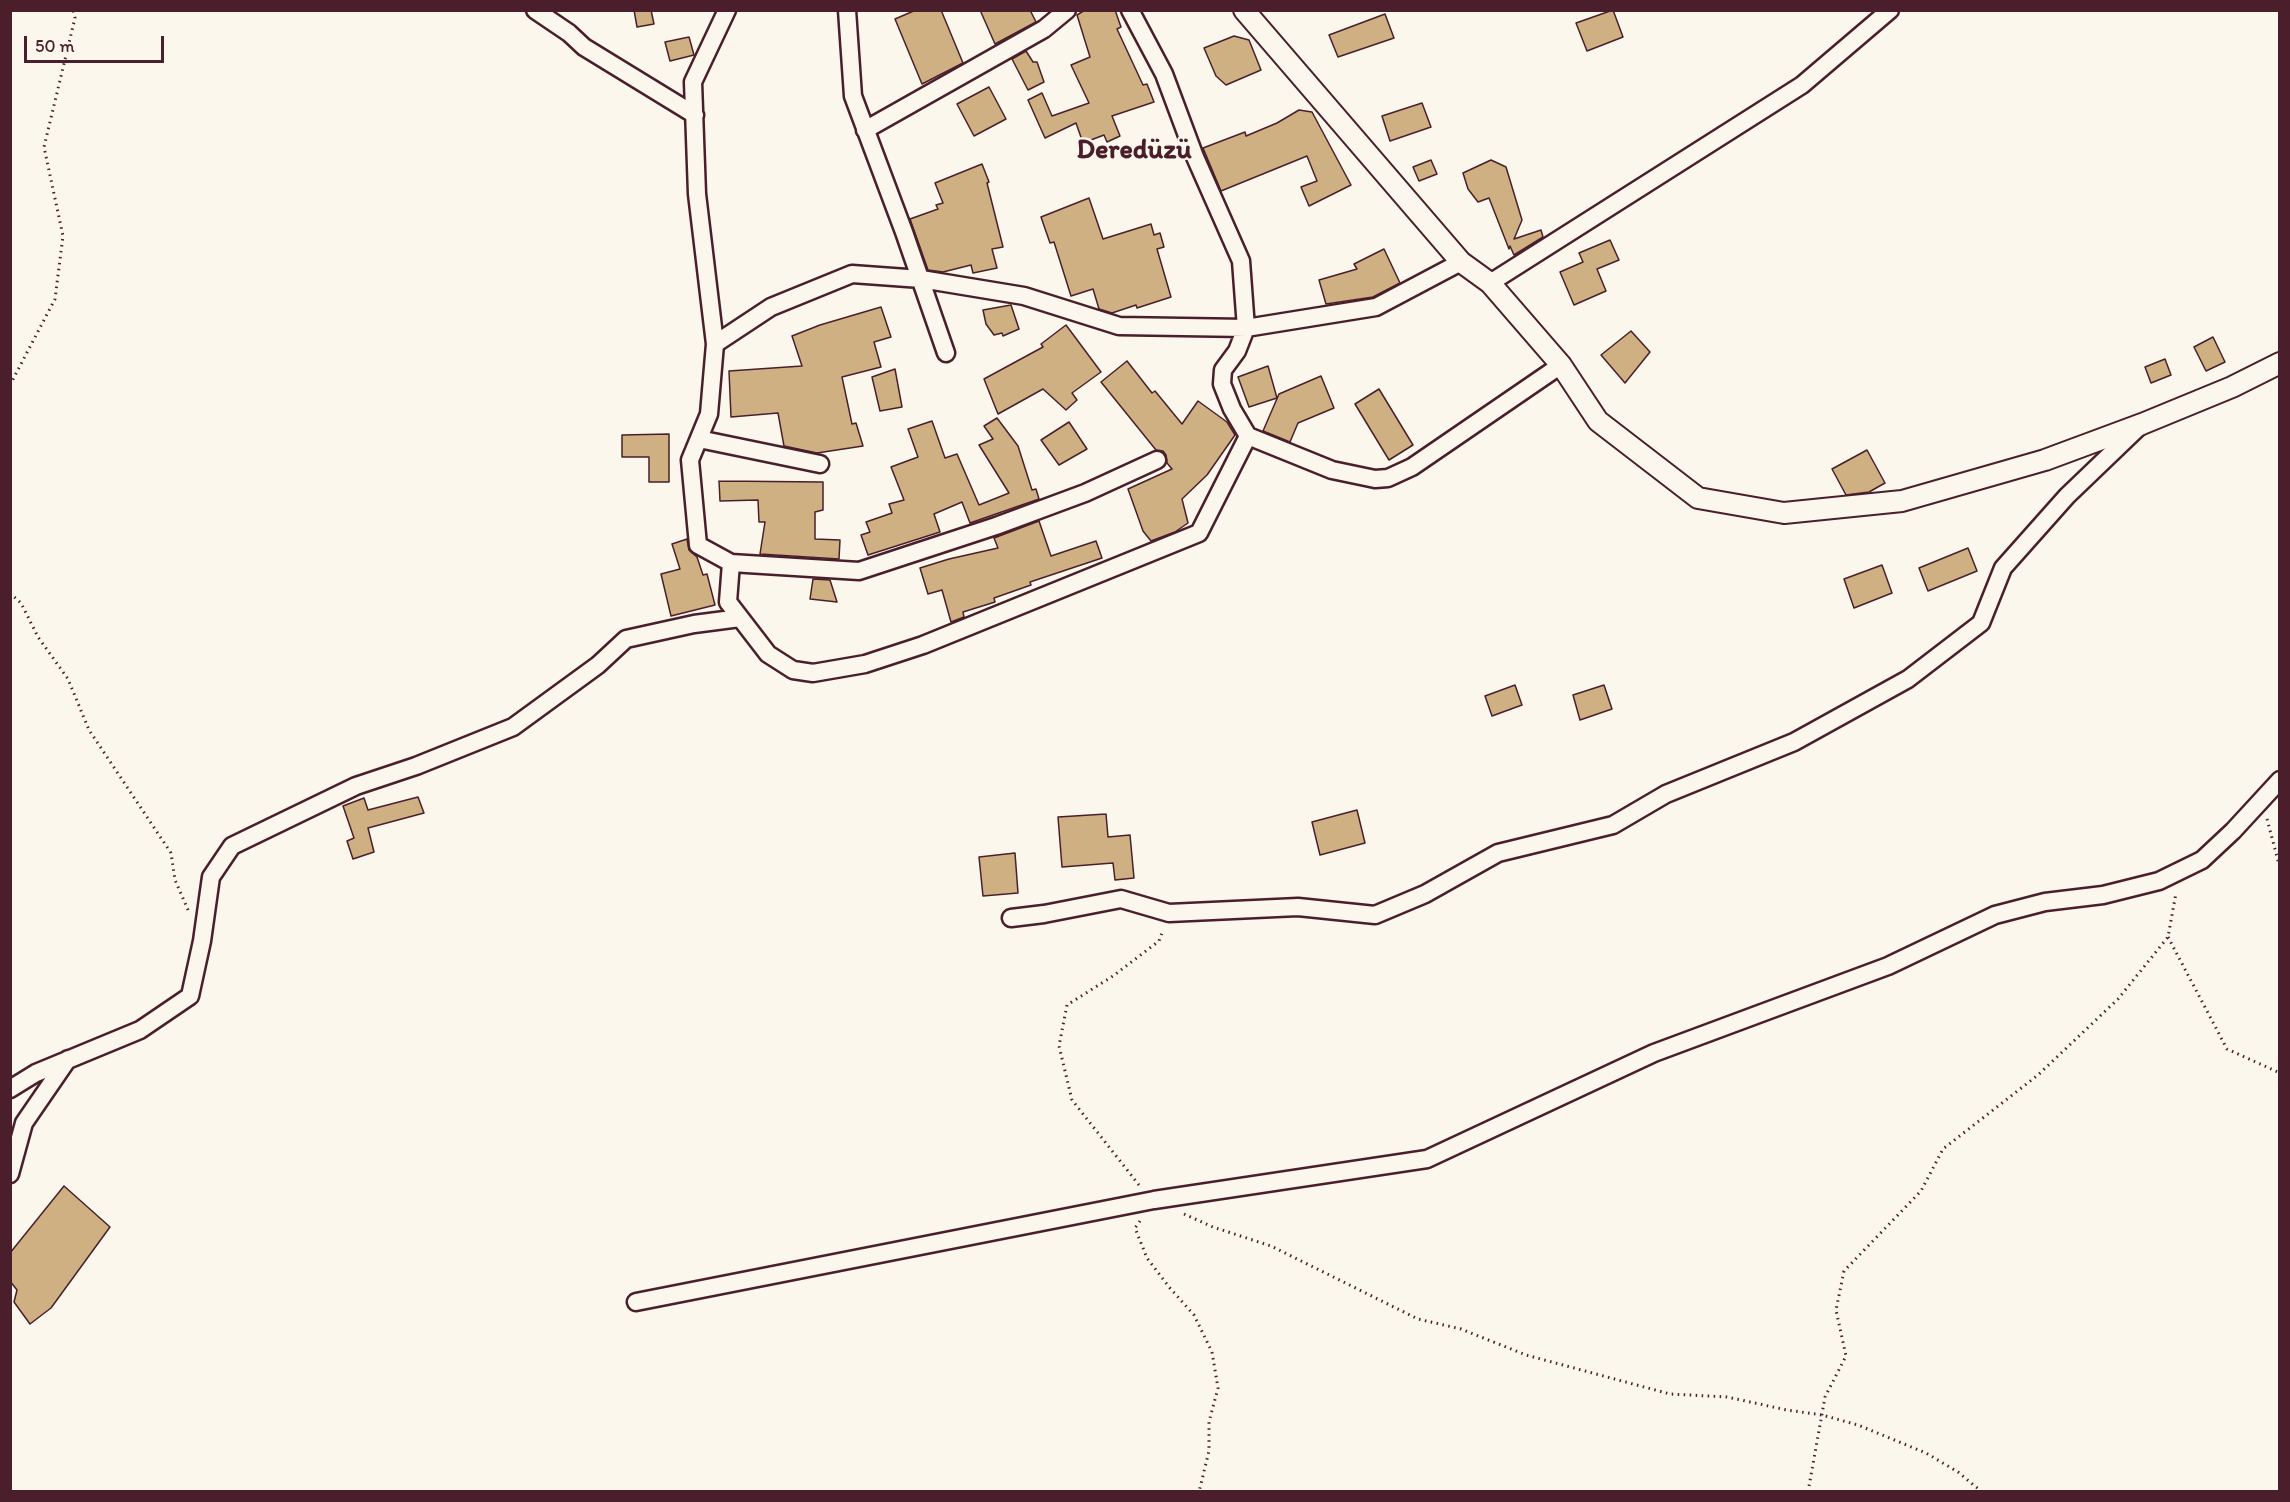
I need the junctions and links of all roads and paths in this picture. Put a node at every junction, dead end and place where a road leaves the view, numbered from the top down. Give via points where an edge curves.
1 (73, 10) edge
2 (535, 10) edge
3 (727, 10) edge
4 (847, 10) edge
5 (1067, 10) edge
6 (1130, 10) edge
7 (1244, 10) edge
8 (1890, 10) edge
9 (695, 115) junction
10 (865, 130) junction
11 (1461, 262) junction
12 (921, 279) junction
13 (1490, 283) junction
14 (1246, 328) junction
15 (715, 344) junction
16 (945, 353) dead end
17 (2280, 363) edge
18 (1561, 366) junction
19 (10, 386) edge
20 (2142, 424) junction
21 (1248, 435) junction
22 (699, 439) junction
23 (1157, 460) dead end
24 (820, 464) dead end
25 (732, 563) junction
26 (10, 593) edge
27 (740, 618) junction
28 (2280, 780) edge
29 (2262, 800) junction
30 (2280, 868) edge
31 (2181, 870) junction
32 (188, 910) dead end
33 (1169, 913) junction
34 (1011, 918) dead end
35 (2168, 937) junction
36 (68, 1059) junction
37 (2280, 1073) edge
38 (10, 1089) edge
39 (10, 1174) edge
40 (1154, 1200) junction
41 (1184, 1214) dead end
42 (636, 1302) dead end
43 (1822, 1415) junction
44 (1199, 1491) edge
45 (1808, 1491) edge
46 (1982, 1491) edge

1 - 19 path via 75,18 44,147 63,236 54,299
2 - 9 street via 584,47
3 - 9 street via 693,82
4 - 10 street via 852,96
5 - 10 street via 1044,29
6 - 14 street via 1164,74 1241,261
7 - 11 street
8 - 13 street via 1802,85
9 - 15 street via 698,194
10 - 12 street
11 - 13 street
11 - 14 street via 1376,307
12 - 14 street via 1024,296 1119,326
12 - 15 street via 852,274 771,307
12 - 16 street
13 - 18 street
14 - 21 street via 1237,351 1222,370 1222,384
15 - 22 street via 709,414
17 - 20 street
18 - 20 street via 1598,421 1698,498 1784,513 1902,501 2045,460
18 - 21 street via 1412,467 1388,478 1332,470
20 - 33 street via 2067,496 2003,568 1981,623 1908,679 1794,742 1666,794 1612,825 1498,854 1425,894 1375,915 1298,907
21 - 27 street via 1199,533 923,645 813,673 793,670 768,654
22 - 24 street
22 - 25 street via 690,460 698,545
23 - 25 street via 1085,493 860,572
25 - 27 street via 728,602
26 - 32 path via 21,603 38,637 68,679 89,730 171,853 175,880
27 - 36 street via 626,639 598,665 513,727 356,786 232,846 211,877 190,996 140,1030
28 - 29 street
29 - 30 path
29 - 31 street via 2202,860
31 - 35 path
31 - 40 street via 2159,881 2103,895 2045,902 1995,915 1888,966 1654,1053 1427,1159
33 - 34 street via 1121,899
33 - 40 path via 1159,941 1067,1005 1059,1046 1072,1100 1130,1176
35 - 37 path via 2227,1049
35 - 43 path via 2118,999 2038,1075 1943,1149 1921,1191 1844,1271 1836,1310 1846,1356 1825,1396
36 - 38 street
36 - 39 street via 24,1123
40 - 42 street
40 - 44 path via 1135,1228 1147,1258 1194,1315 1212,1352 1218,1388
41 - 43 path via 1271,1246 1418,1319 1461,1329 1526,1354 1670,1394 1727,1397
43 - 45 path
43 - 46 path via 1926,1453

